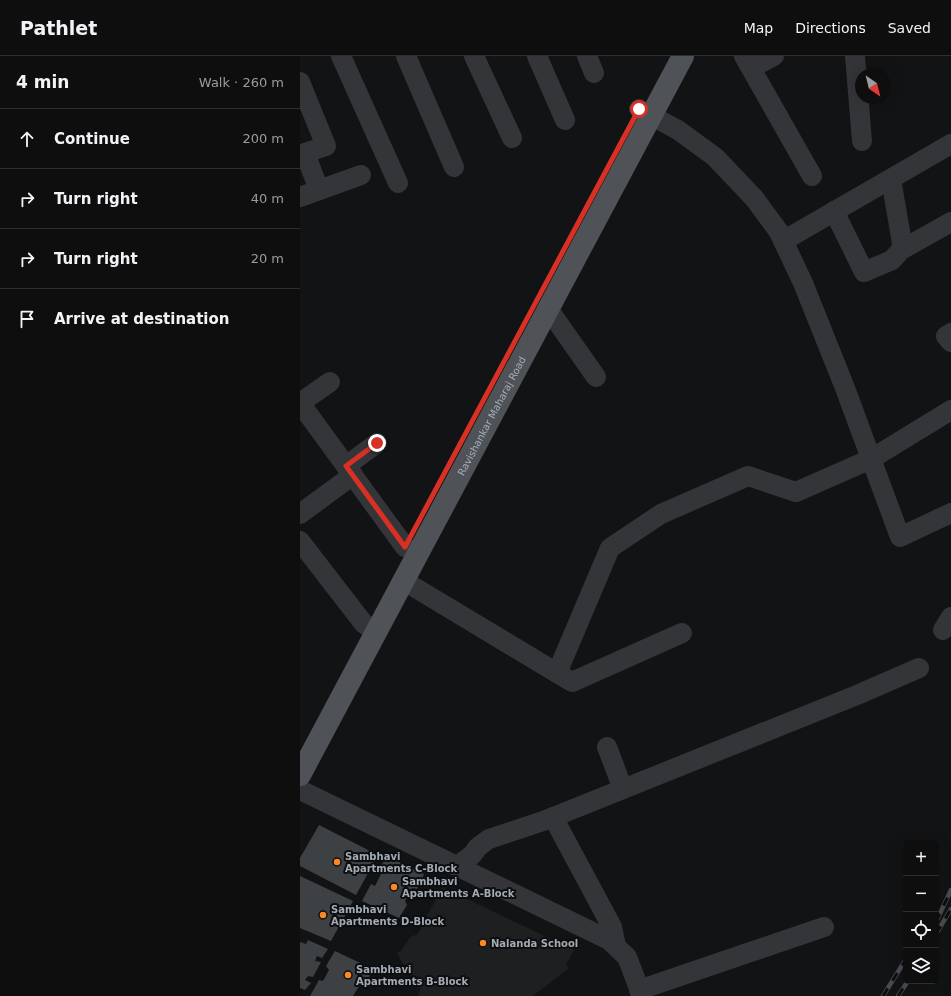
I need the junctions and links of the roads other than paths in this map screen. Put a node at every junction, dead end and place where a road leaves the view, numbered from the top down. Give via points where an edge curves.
1 (341, 56) edge
2 (406, 56) edge
3 (474, 56) edge
4 (538, 56) edge
5 (667, 56) edge
6 (683, 56) edge
7 (774, 56) edge
8 (855, 56) edge
9 (748, 62) edge
10 (300, 82) edge
11 (645, 112) junction
12 (565, 120) dead end
13 (512, 138) dead end
14 (862, 141) dead end
15 (951, 144) edge
16 (454, 167) dead end
17 (362, 175) dead end
18 (812, 176) dead end
19 (891, 179) junction
20 (398, 183) dead end
21 (319, 190) junction
22 (300, 197) edge
23 (834, 211) junction
24 (951, 222) edge
25 (783, 241) junction
26 (901, 250) junction
27 (549, 310) junction
28 (951, 334) edge
29 (951, 342) edge
30 (596, 377) dead end
31 (330, 382) dead end
32 (300, 403) edge
33 (951, 410) edge
34 (306, 424) edge
35 (377, 443) dead end
36 (871, 459) junction
37 (349, 471) junction
38 (300, 514) edge
39 (951, 514) edge
40 (300, 541) edge
41 (405, 547) junction
42 (404, 581) junction
43 (371, 627) junction
44 (682, 633) dead end
45 (920, 668) dead end
46 (558, 673) junction
47 (300, 744) edge
48 (607, 747) dead end
49 (300, 775) edge
50 (300, 790) edge
51 (623, 790) junction
52 (553, 817) junction
53 (454, 865) junction
54 (824, 927) dead end
55 (616, 946) junction
56 (640, 993) edge

1 - 20 street
2 - 16 street
3 - 13 street
4 - 12 street
5 - 11 main road, Ravishankar Maharaj Road
6 - 11 main road, Ravishankar Maharaj Road
7 - 9 street
8 - 14 street
9 - 18 street
10 - 21 street via 326,146 305,153
11 - 25 street via 678,130 715,157 754,198
11 - 27 main road, Ravishankar Maharaj Road
11 - 41 main road, Ravishankar Maharaj Road
15 - 19 street
17 - 21 street
19 - 23 street
19 - 26 street
21 - 22 street
23 - 25 street
23 - 26 street via 864,272 892,260
24 - 26 street
25 - 36 street via 803,283
27 - 30 street
27 - 42 main road, Ravishankar Maharaj Road
28 - 29 street via 946,336
31 - 32 street
32 - 34 street
33 - 36 street
34 - 37 street
35 - 37 street
36 - 39 street via 900,537
36 - 46 street via 796,492 748,476 661,514 610,548
37 - 38 street
37 - 41 street
40 - 43 street
41 - 43 main road, Ravishankar Maharaj Road
42 - 43 main road, Ravishankar Maharaj Road
42 - 46 street
43 - 47 main road, Ravishankar Maharaj Road
43 - 49 main road, Ravishankar Maharaj Road
44 - 46 street via 572,682
45 - 51 street
48 - 51 street
50 - 53 street
51 - 52 street
52 - 53 street via 489,839 460,864
52 - 55 street via 612,927
53 - 55 street via 609,940
54 - 56 street
55 - 56 street via 627,957

